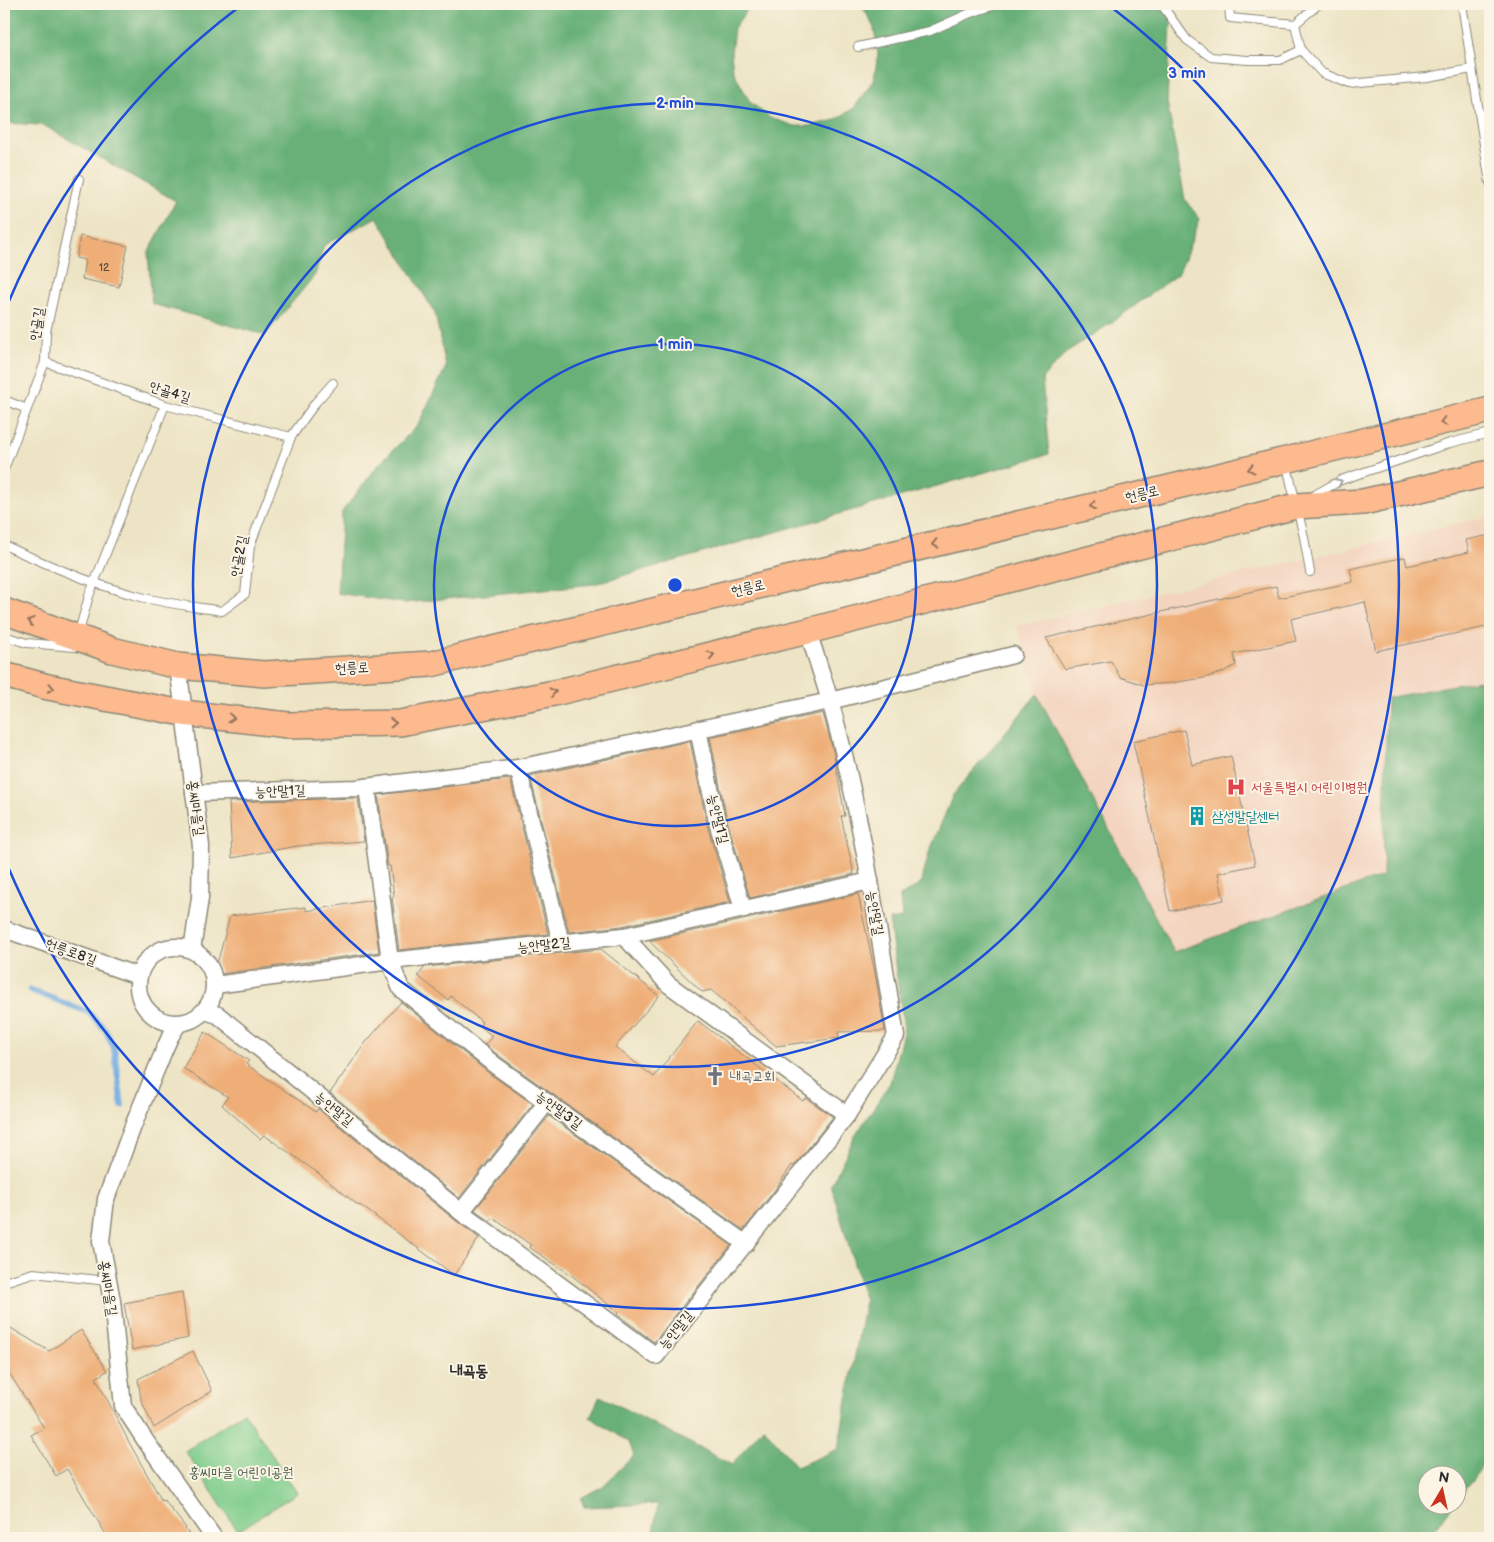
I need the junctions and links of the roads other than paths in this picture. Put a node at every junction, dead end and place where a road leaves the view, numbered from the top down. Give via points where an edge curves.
1 (998, 4) edge
2 (1161, 4) edge
3 (1229, 4) edge
4 (1319, 4) edge
5 (1462, 4) edge
6 (1295, 24) junction
7 (858, 47) dead end
8 (1301, 50) junction
9 (1472, 69) junction
10 (79, 178) dead end
11 (1490, 183) edge
12 (45, 362) junction
13 (333, 383) dead end
14 (4, 400) edge
15 (165, 405) junction
16 (27, 409) junction
17 (1490, 410) edge
18 (1490, 433) edge
19 (292, 436) junction
20 (1286, 460) junction
21 (4, 468) edge
22 (1490, 474) edge
23 (1296, 506) junction
24 (4, 545) edge
25 (1310, 572) dead end
26 (94, 583) junction
27 (4, 611) edge
28 (808, 632) junction
29 (4, 636) edge
30 (78, 637) junction
31 (112, 650) junction
32 (1013, 655) dead end
33 (178, 666) junction
34 (4, 675) edge
35 (830, 701) junction
36 (183, 713) junction
37 (698, 728) junction
38 (518, 768) junction
39 (367, 787) junction
40 (194, 793) junction
41 (870, 881) junction
42 (743, 909) junction
43 (4, 929) edge
44 (624, 936) junction
45 (561, 943) junction
46 (192, 950) junction
47 (390, 961) junction
48 (138, 976) junction
49 (215, 985) junction
50 (205, 1011) junction
51 (178, 1024) junction
52 (547, 1102) junction
53 (847, 1115) junction
54 (461, 1212) junction
55 (746, 1244) junction
56 (108, 1281) junction
57 (4, 1282) edge
58 (214, 1538) edge

1 - 7 lane via 930,31
2 - 8 lane via 1187,40 1211,57 1280,60
3 - 6 lane via 1230,18
4 - 6 lane
5 - 9 lane
6 - 8 lane
8 - 9 lane via 1322,73 1349,84
9 - 11 lane
10 - 12 lane, 안골길 via 46,332
12 - 15 lane, 안골4길
12 - 16 lane, 안골길
13 - 19 lane, 안골2길
14 - 16 lane
15 - 19 lane, 안골4길
15 - 26 lane
16 - 21 lane, 안골길
17 -> 20 main road, 헌릉로
23 -> 18 lane via 1340,480
19 - 26 lane, 안골2길 via 250,546 245,594 222,612 146,598
20 - 23 lane
20 -> 33 main road, 헌릉로 via 431,664 264,674
22 - 23 main road via 1363,502
23 - 25 lane
23 - 28 main road
24 - 26 lane, 안골2길
26 - 30 lane
30 -> 27 main road, 헌릉로
28 - 35 street, 능안말길
36 -> 28 main road via 288,725 400,723 554,692
29 - 31 lane via 27,643
30 - 31 main road, 헌릉로
31 - 33 main road, 헌릉로
32 - 35 street
33 - 36 street, 홍씨마을길
34 -> 36 main road via 48,687
35 - 37 street, 능안말1길
35 - 41 street, 능안말길
36 - 40 street, 홍씨마을길
37 - 38 street, 능안말1길
37 - 42 street, 능안말1길 via 717,822
38 - 39 street, 능안말1길
38 - 45 street
39 - 40 street, 능안말1길
39 - 47 street
40 - 46 street, 홍씨마을길 via 201,846 201,881
41 - 42 street, 능안말2길
41 - 53 street, 능안말길 via 896,1036
42 - 44 street, 능안말2길
43 - 48 street, 헌릉로8길
44 - 45 street, 능안말2길
44 - 53 street via 668,984
45 - 47 street, 능안말2길
46 - 48 street via 181,947 159,950 146,962
46 - 49 street via 210,967
47 - 49 street, 능안말2길
47 - 52 street, 능안말3길 via 401,989 496,1066
48 - 51 street via 137,988 146,1010 155,1018
49 - 50 street
50 - 51 street via 197,1018
50 - 54 street, 능안말길 via 218,1015
51 - 56 street, 홍씨마을길 via 158,1065 106,1199 100,1241
52 - 54 street
52 - 55 street, 능안말3길
53 - 55 street, 능안말길
54 - 55 street, 능안말길 via 656,1356
56 - 57 lane via 33,1273
56 - 58 street, 홍씨마을길 via 123,1406

